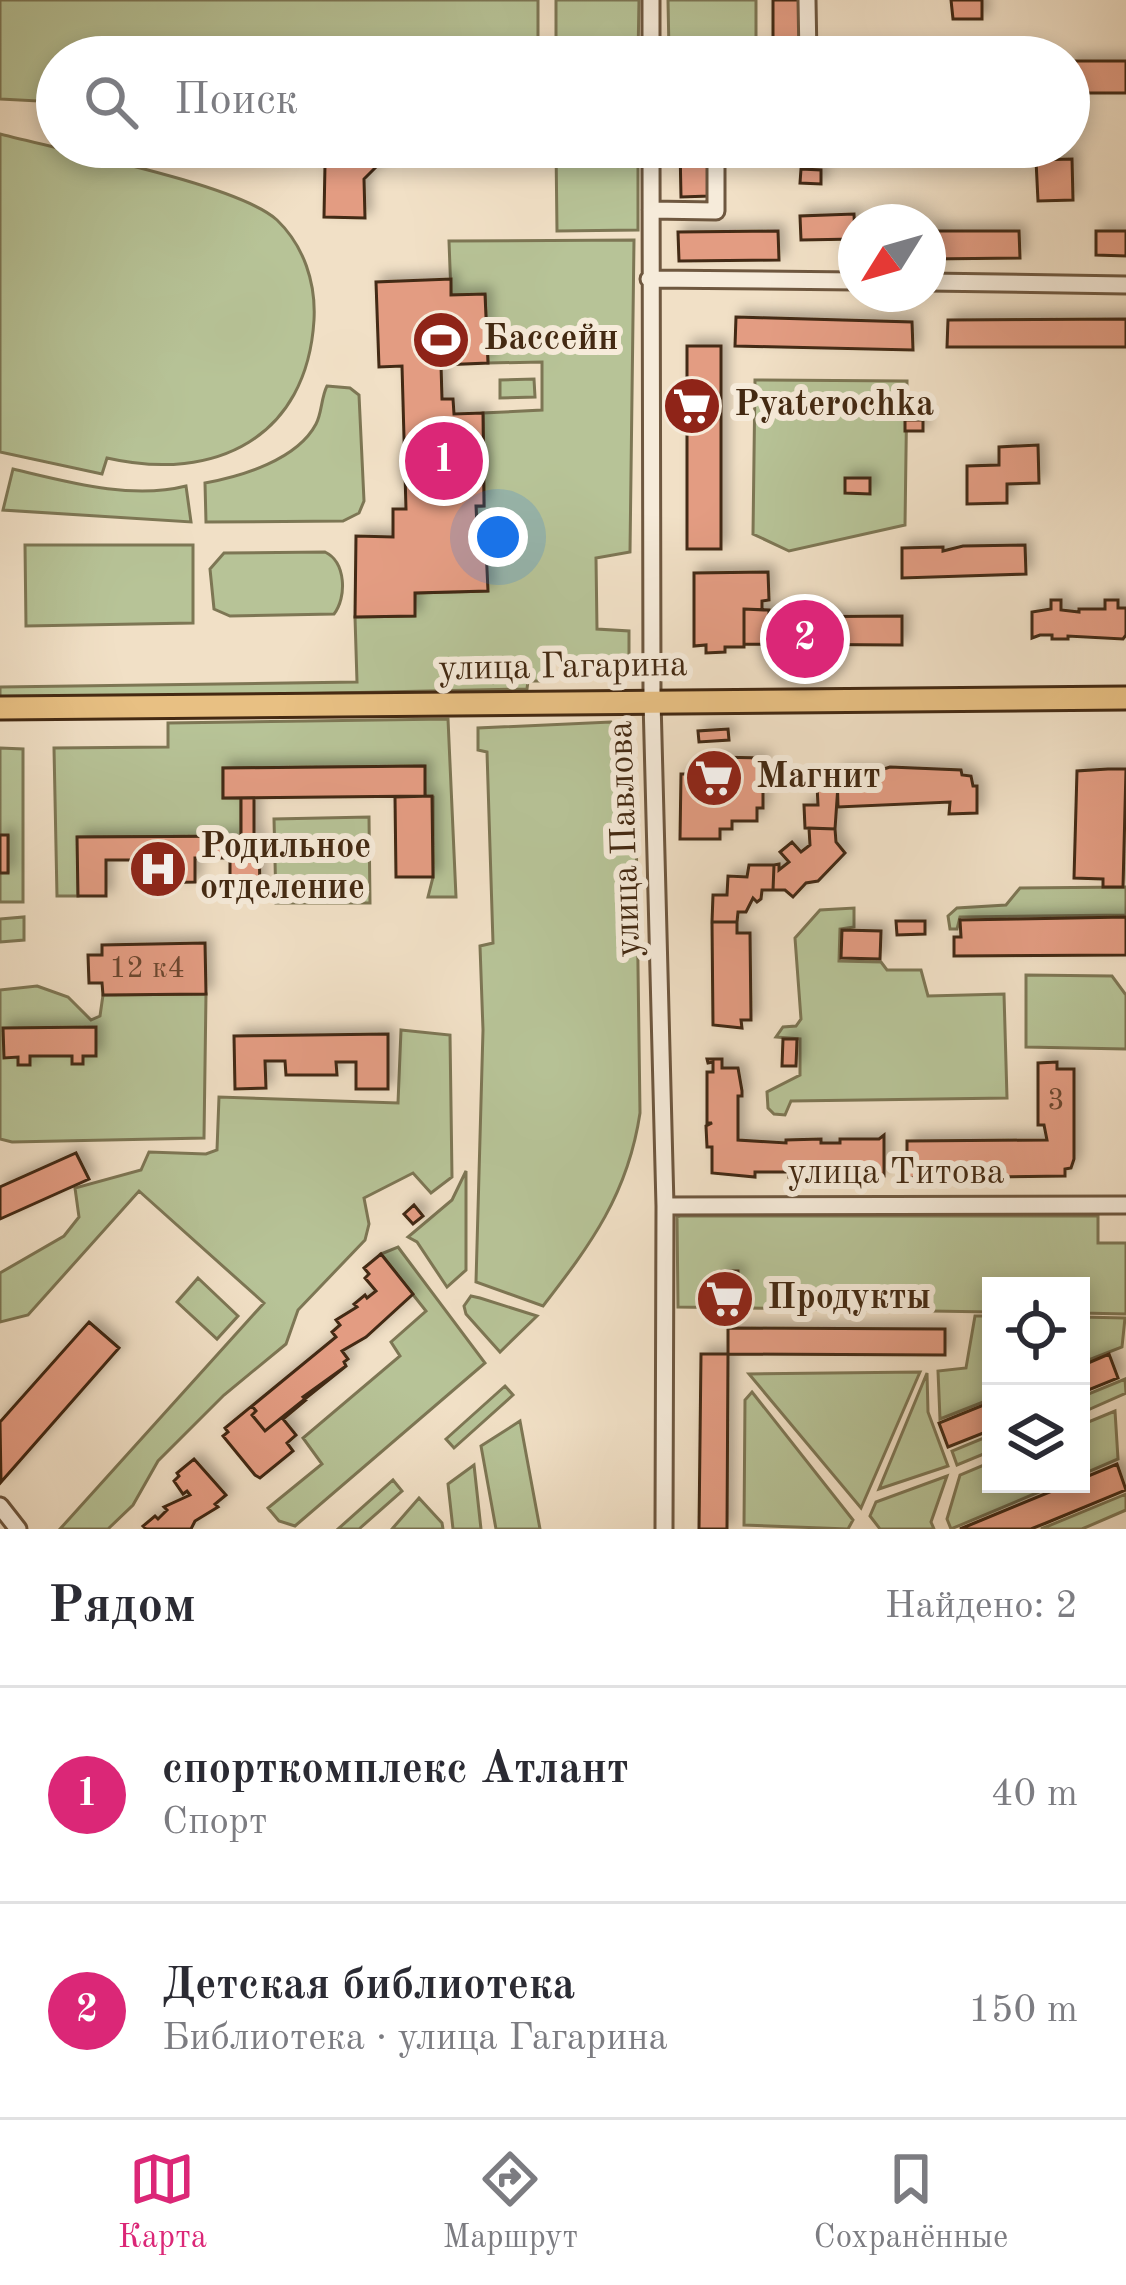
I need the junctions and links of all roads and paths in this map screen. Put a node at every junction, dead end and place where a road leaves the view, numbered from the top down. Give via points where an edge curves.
1 (651, 0) edge
2 (807, 0) edge
3 (651, 36) edge
4 (808, 36) edge
5 (651, 168) edge
6 (716, 168) edge
7 (651, 210) junction
8 (649, 279) junction
9 (838, 281) edge
10 (946, 282) edge
11 (1126, 285) edge
12 (1126, 698) edge
13 (652, 700) junction
14 (0, 708) edge
15 (1126, 1205) edge
16 (665, 1206) junction
17 (0, 1506) edge
18 (18, 1529) edge
19 (664, 1529) edge

1 - 3 street
2 - 4 street
5 - 7 street, улица Павлова
6 - 7 street via 716,211
7 - 8 street, улица Павлова
8 - 9 street
8 - 13 street, улица Павлова
10 - 11 street
12 - 13 main road, улица Гагарина
13 - 14 main road, улица Гагарина
13 - 16 street, улица Павлова
15 - 16 street, улица Титова
16 - 19 street, улица Павлова
17 - 18 street

